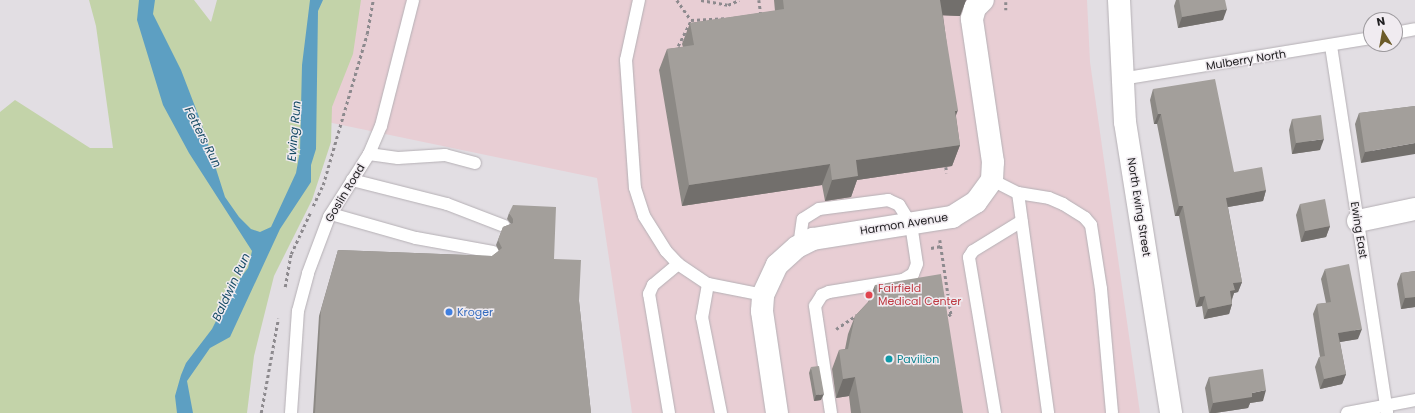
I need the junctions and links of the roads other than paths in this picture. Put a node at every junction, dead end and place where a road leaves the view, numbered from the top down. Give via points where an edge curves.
1 (413, 0) edge
2 (639, 0) edge
3 (983, 0) edge
4 (1119, 0) edge
5 (1415, 29) edge
6 (1403, 31) edge
7 (1363, 40) edge
8 (1331, 46) junction
9 (1121, 79) junction
10 (369, 154) junction
11 (475, 163) dead end
12 (352, 180) junction
13 (992, 180) junction
14 (1018, 193) junction
15 (1415, 209) edge
16 (331, 214) junction
17 (1022, 221) junction
18 (1358, 221) junction
19 (911, 224) junction
20 (504, 226) edge
21 (799, 246) junction
22 (493, 252) dead end
23 (678, 264) junction
24 (708, 284) junction
25 (763, 295) junction
26 (1415, 400) edge
27 (1386, 410) edge
28 (291, 413) edge
29 (669, 413) edge
30 (721, 413) edge
31 (777, 413) edge
32 (831, 413) edge
33 (995, 413) edge
34 (1048, 413) edge
35 (1112, 413) edge
36 (1171, 413) edge
37 (1347, 413) edge

1 - 10 lane, Goslin Road via 381,126
2 - 23 lane via 626,60 635,188 644,216 666,251
3 - 13 street via 975,8 972,19 993,162
4 - 9 street, North Ewing Street
5 - 6 lane
7 - 8 lane, Mulberry North
8 - 9 lane, Mulberry North
8 - 18 lane, Ewing East
9 - 36 street, North Ewing Street via 1125,122
10 - 11 lane via 398,158 445,155
10 - 12 lane, Goslin Road
12 - 16 lane, Goslin Road
12 - 20 lane via 447,204
13 - 14 lane
13 - 19 street, Harmon Avenue via 980,198 965,211 952,217
14 - 17 lane
14 - 35 lane via 1050,198 1078,212 1091,225
15 - 18 street
16 - 22 lane via 416,238
16 - 28 lane, Goslin Road via 308,273 298,311
17 - 33 lane via 973,251 969,257
17 - 34 lane
18 - 27 lane, Ewing East
19 - 21 street, Harmon Avenue via 822,237
19 - 21 lane via 899,205 888,200 819,209 803,219
19 - 32 lane via 917,264 913,274 903,280 822,295 815,306
21 - 25 street, Harmon Avenue via 777,265
23 - 24 lane
23 - 29 lane via 653,285 649,294
24 - 25 lane
24 - 30 lane via 702,317
25 - 31 street, Harmon Avenue via 762,311
26 - 27 lane
27 - 37 lane

